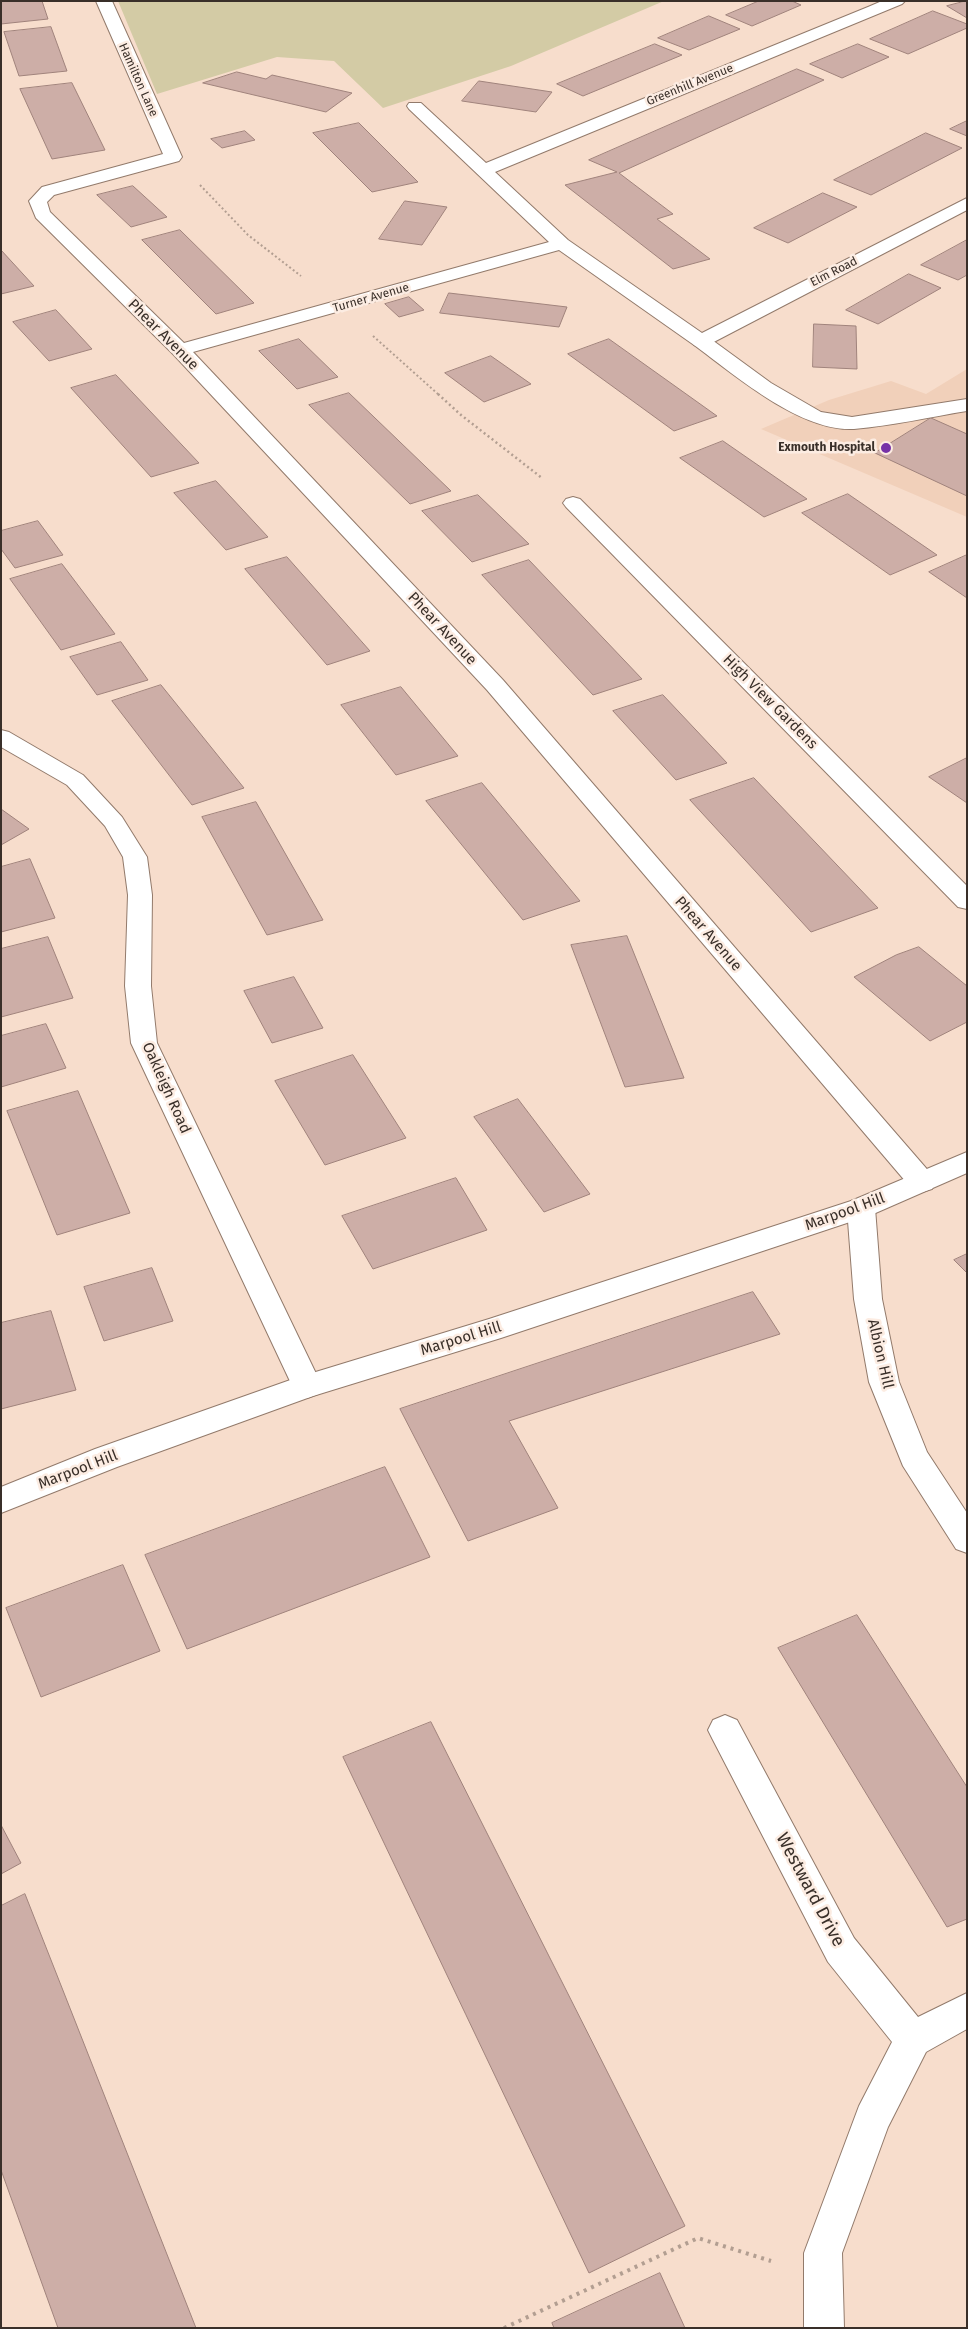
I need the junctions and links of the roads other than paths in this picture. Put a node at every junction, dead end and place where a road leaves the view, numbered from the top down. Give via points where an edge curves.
1 (104, 1) edge
2 (897, 1) edge
3 (415, 106) dead end
4 (174, 157) joint
5 (484, 170) junction
6 (967, 203) edge
7 (562, 244) junction
8 (701, 341) junction
9 (180, 350) junction
10 (967, 405) edge
11 (573, 503) dead end
12 (1, 737) edge
13 (967, 901) edge
14 (967, 1162) edge
15 (922, 1182) junction
16 (861, 1208) junction
17 (307, 1386) junction
18 (1, 1500) edge
19 (967, 1540) edge
20 (725, 1730) dead end
21 (967, 2010) edge
22 (913, 2038) junction
23 (824, 2328) edge

1 - 4 street, Hamilton Lane
2 - 5 street, Greenhill Avenue
3 - 5 street
4 - 9 street, Phear Avenue via 48,191 38,201 42,214
5 - 7 street
6 - 8 street, Elm Road
7 - 8 street
7 - 9 street, Turner Avenue
8 - 10 street via 764,387 815,417 852,423
9 - 15 street, Phear Avenue via 495,685
11 - 13 street, High View Gardens
12 - 17 street, Oakleigh Road via 75,780 114,822 135,857 140,895 138,986 144,1043
14 - 15 street, Marpool Hill
15 - 16 street, Marpool Hill
16 - 17 street, Marpool Hill via 491,1330
16 - 19 street, Albion Hill via 868,1299 884,1382 914,1457
17 - 18 street, Marpool Hill via 106,1458
20 - 22 street, Westward Drive via 841,1950
21 - 22 street
22 - 23 street via 872,2119 823,2253

